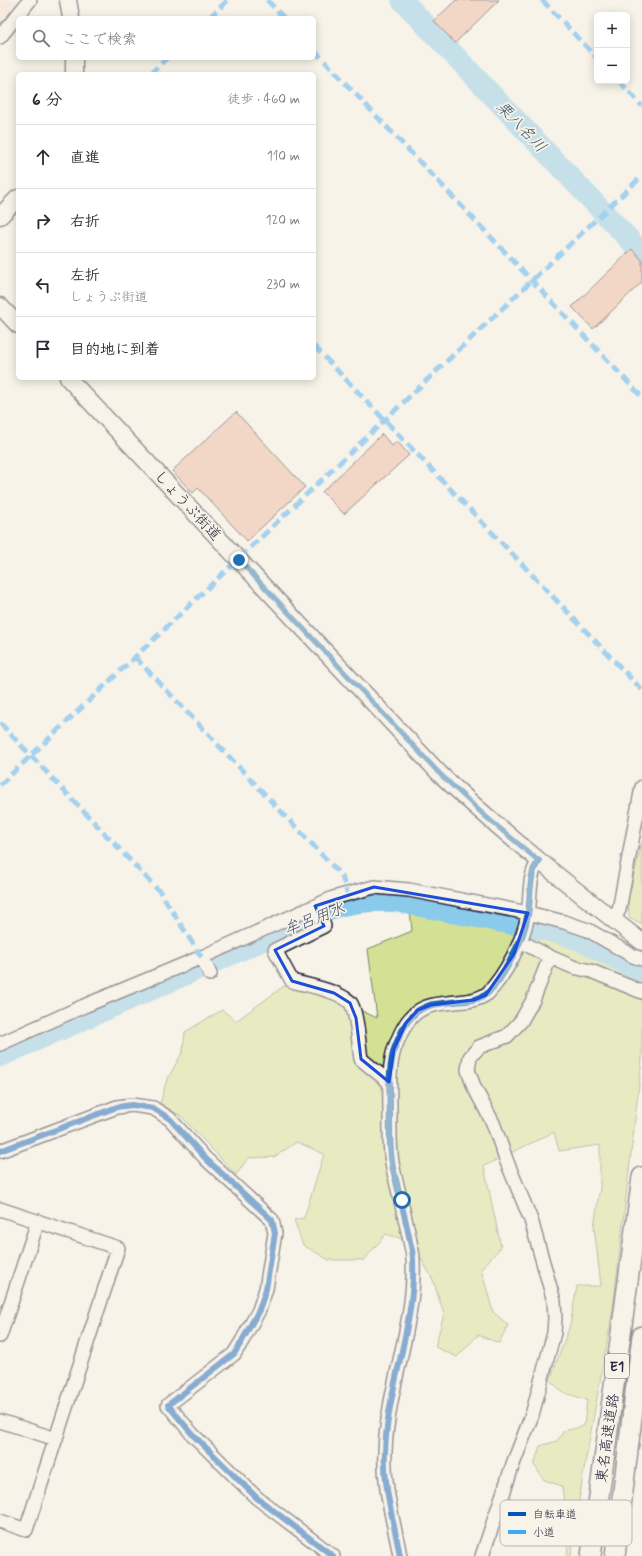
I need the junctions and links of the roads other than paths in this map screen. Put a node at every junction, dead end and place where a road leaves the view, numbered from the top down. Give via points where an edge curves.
1 (30, 0) edge
2 (68, 0) edge
3 (17, 16) edge
4 (71, 16) edge
5 (16, 17) edge
6 (0, 37) edge
7 (74, 60) edge
8 (74, 72) edge
9 (16, 200) edge
10 (0, 216) edge
11 (0, 306) edge
12 (16, 323) edge
13 (70, 380) edge
14 (642, 787) edge
15 (539, 861) junction
16 (316, 908) junction
17 (528, 915) junction
18 (613, 920) junction
19 (520, 940) junction
20 (642, 942) edge
21 (550, 957) junction
22 (642, 959) edge
23 (204, 961) dead end
24 (210, 974) dead end
25 (642, 992) edge
26 (0, 1044) edge
27 (389, 1082) junction
28 (0, 1150) edge
29 (642, 1177) edge
30 (0, 1208) edge
31 (38, 1221) junction
32 (0, 1336) edge
33 (642, 1336) edge
34 (0, 1421) edge
35 (56, 1439) junction
36 (501, 1500) edge
37 (599, 1500) edge
38 (622, 1500) edge
39 (500, 1503) edge
40 (0, 1521) edge
41 (592, 1546) edge
42 (616, 1546) edge
43 (333, 1556) edge
44 (400, 1556) edge
45 (482, 1556) edge
46 (591, 1556) edge
47 (615, 1556) edge

1 - 3 street
2 - 4 main road
5 - 6 street
7 - 8 main road
9 - 10 main road
11 - 12 main road
13 - 15 main road, しょうぶ街道 via 440,774
14 - 18 street via 618,910
15 - 17 street via 533,869
15 - 18 main road, しょうぶ街道
16 - 17 street via 333,898 374,887 408,890
16 - 26 street
16 - 27 street via 324,926 275,950 292,981 334,993 350,1003 356,1018 361,1059
17 - 19 street
17 - 22 street via 588,930
18 - 20 main road, しょうぶ街道
19 - 21 street
19 - 27 street via 499,981 486,995 474,1000 431,1004 418,1010 406,1023 394,1049
21 - 25 street
21 - 36 street via 521,1022 507,1036 479,1046 470,1057 468,1070 493,1124 531,1220 554,1301 554,1333 532,1415
23 - 24 street
27 - 44 street via 392,1166 402,1200 413,1257 411,1306 393,1391 385,1452 385,1478
28 - 43 street via 117,1107 132,1105 153,1108 170,1119 206,1159 272,1220 274,1233 266,1289 259,1310 242,1341 234,1354 168,1405 193,1436 257,1498
29 - 37 highway, 東名高速道路 / E1
30 - 31 street
31 - 32 street
31 - 35 street via 118,1248
33 - 38 highway, 東名高速道路 / E1
34 - 35 street
35 - 40 street via 26,1530
39 - 45 street
41 - 46 highway, 東名高速道路 / E1
42 - 47 highway, 東名高速道路 / E1

